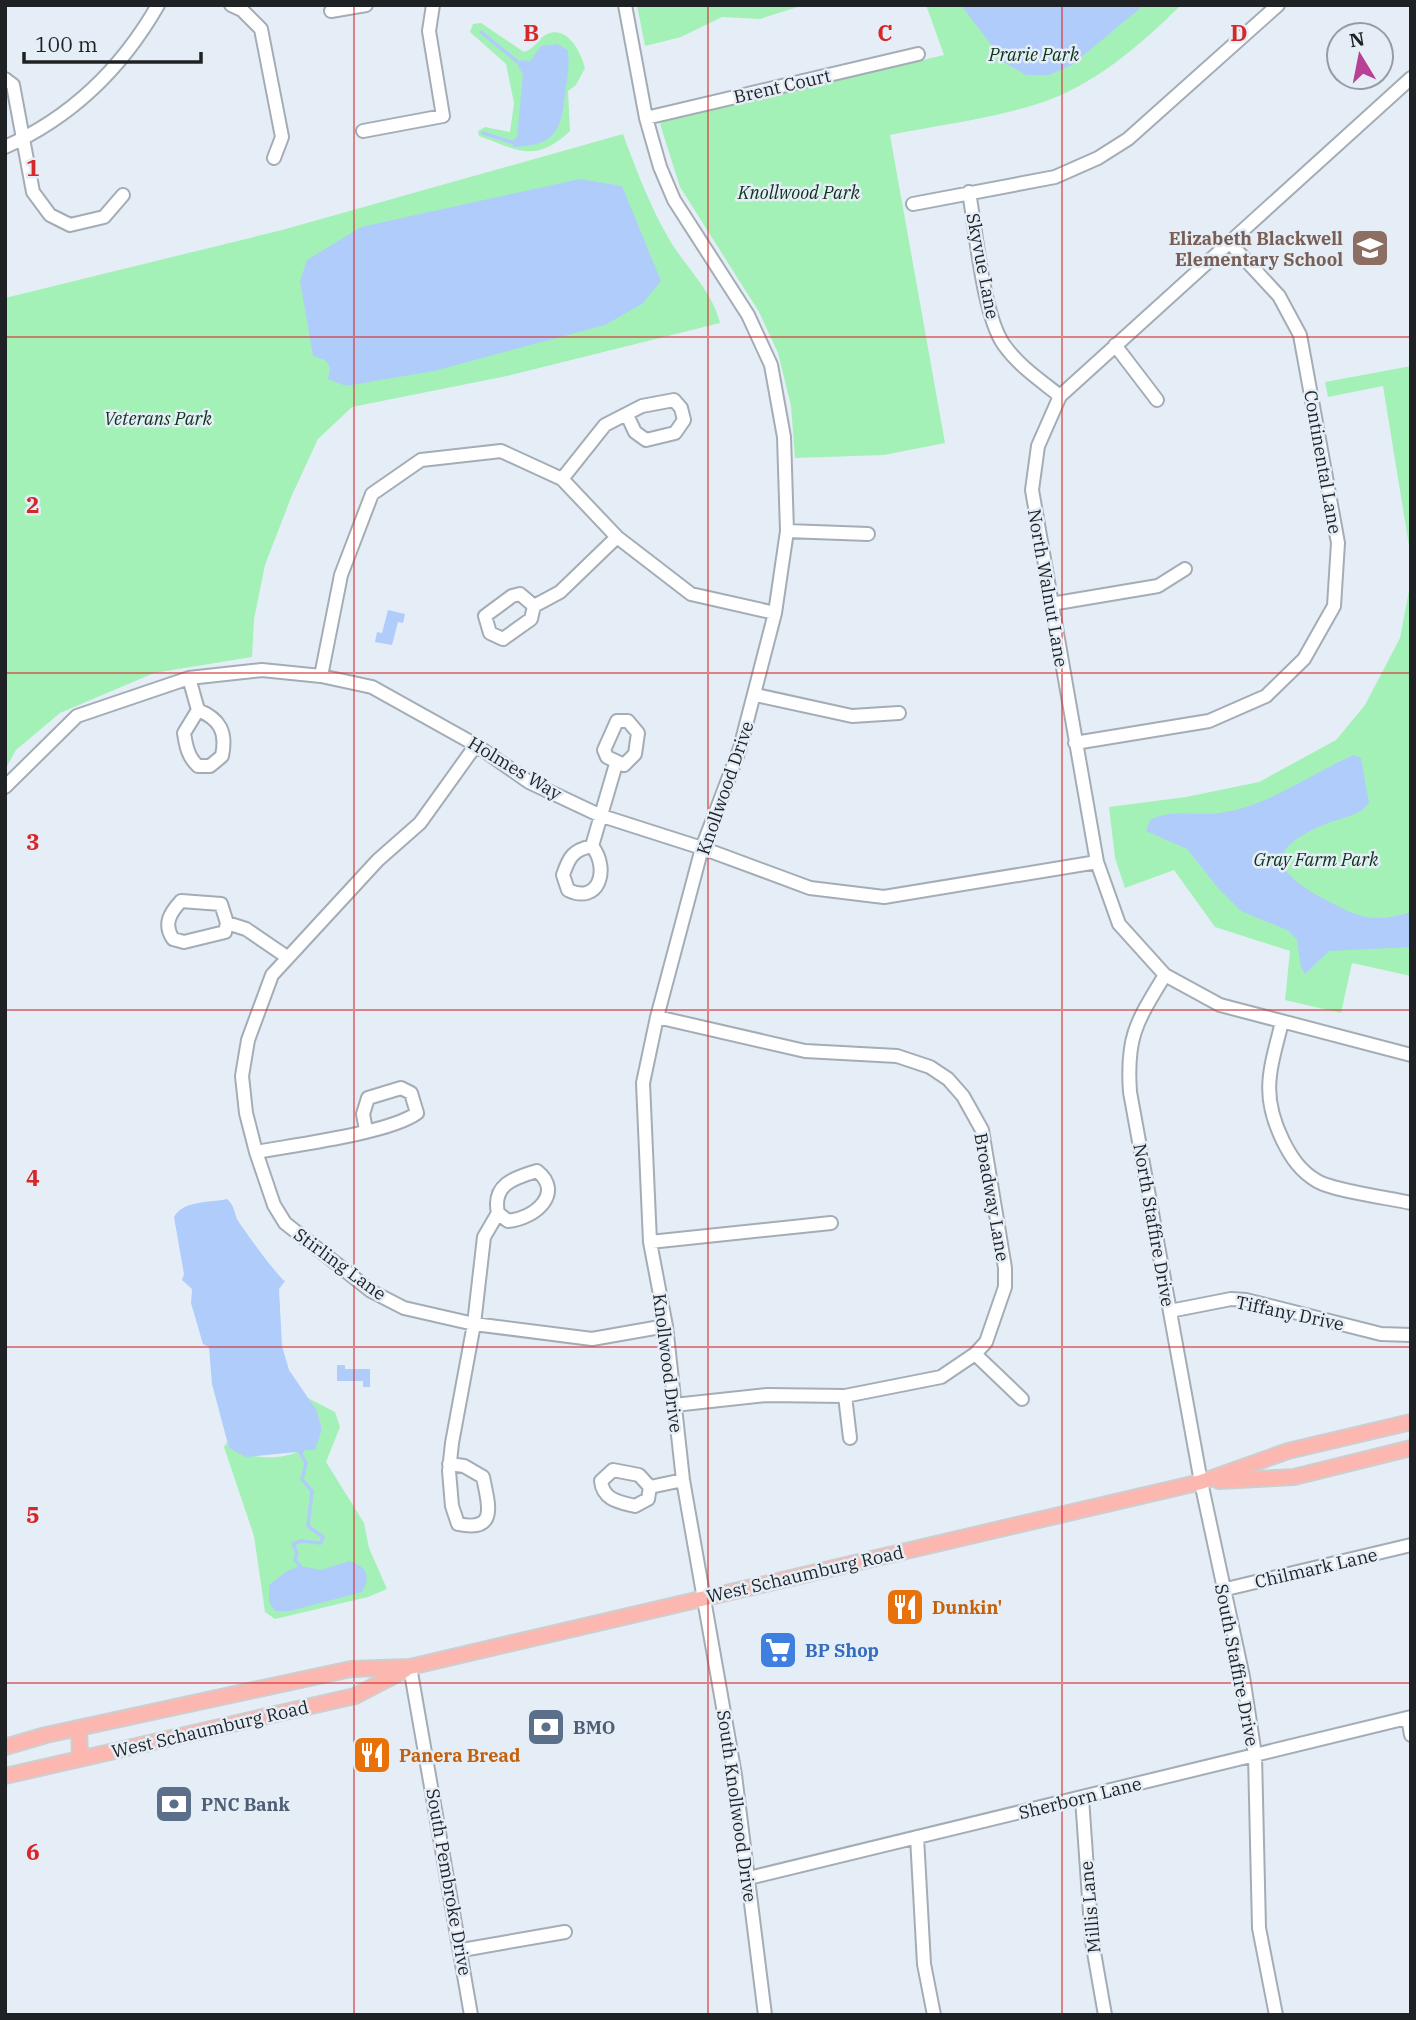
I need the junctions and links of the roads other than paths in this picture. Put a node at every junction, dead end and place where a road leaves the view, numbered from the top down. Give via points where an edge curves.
1 (158, 5) edge
2 (231, 5) edge
3 (366, 5) edge
4 (433, 5) edge
5 (625, 5) edge
6 (1278, 5) edge
7 (331, 11) dead end
8 (918, 54) dead end
9 (1411, 78) edge
10 (5, 79) edge
11 (646, 118) junction
12 (363, 131) dead end
13 (24, 139) junction
14 (5, 147) edge
15 (274, 158) dead end
16 (969, 192) junction
17 (123, 195) dead end
18 (913, 204) dead end
19 (1229, 242) junction
20 (1115, 345) junction
21 (1060, 396) junction
22 (1157, 400) dead end
23 (626, 415) dead end
24 (562, 479) junction
25 (787, 531) junction
26 (868, 534) dead end
27 (617, 537) junction
28 (1185, 569) dead end
29 (1051, 604) junction
30 (534, 606) dead end
31 (775, 613) junction
32 (321, 676) junction
33 (188, 678) junction
34 (757, 695) junction
35 (198, 710) dead end
36 (899, 713) dead end
37 (1075, 743) junction
38 (476, 745) junction
39 (616, 764) dead end
40 (5, 787) edge
41 (599, 816) junction
42 (593, 846) dead end
43 (702, 848) junction
44 (1097, 862) junction
45 (227, 923) junction
46 (287, 957) junction
47 (1165, 975) junction
48 (657, 1017) junction
49 (1282, 1022) junction
50 (1411, 1055) edge
51 (366, 1130) junction
52 (256, 1152) junction
53 (1411, 1203) edge
54 (499, 1213) junction
55 (831, 1223) dead end
56 (650, 1242) junction
57 (1170, 1311) junction
58 (474, 1324) junction
59 (666, 1326) junction
60 (1411, 1335) edge
61 (975, 1354) junction
62 (845, 1396) junction
63 (1023, 1399) dead end
64 (674, 1405) junction
65 (1411, 1422) edge
66 (850, 1438) dead end
67 (1411, 1448) edge
68 (449, 1464) junction
69 (683, 1480) junction
70 (1200, 1482) junction
71 (650, 1488) dead end
72 (1411, 1545) edge
73 (1222, 1590) junction
74 (704, 1598) junction
75 (410, 1667) junction
76 (1409, 1718) edge
77 (79, 1728) junction
78 (1411, 1735) edge
79 (5, 1747) edge
80 (1255, 1755) junction
81 (80, 1759) junction
82 (5, 1776) edge
83 (1082, 1798) junction
84 (917, 1837) junction
85 (749, 1878) junction
86 (565, 1932) dead end
87 (462, 1950) junction
88 (471, 2015) edge
89 (765, 2015) edge
90 (934, 2015) edge
91 (1105, 2015) edge
92 (1276, 2015) edge

1 - 13 street via 136,44 82,101
2 - 15 street via 261,29 282,137
3 - 7 street
4 - 12 street via 429,31 443,116
5 - 11 street, Knollwood Drive
6 - 16 street via 1112,150 1055,177
8 - 11 street, Brent Court
9 - 19 street, North Walnut Lane
10 - 13 street via 13,85
11 - 25 street, Knollwood Drive via 674,200 748,315 771,365 784,437
13 - 14 street
13 - 17 street via 33,192 50,215 70,225 104,217
16 - 18 street
16 - 21 street, Skyvue Lane via 992,321 1017,362
19 - 20 street, North Walnut Lane
19 - 37 street, Continental Lane via 1279,296 1300,335 1338,543 1334,606 1304,659 1266,696 1209,720
20 - 21 street, North Walnut Lane
20 - 22 street
21 - 29 street, North Walnut Lane via 1043,429 1033,474 1035,516
23 - 24 street via 598,431
24 - 27 street
24 - 32 street via 501,451 421,460 372,494 341,575
25 - 26 street
25 - 31 street, Knollwood Drive
27 - 30 street via 560,592
27 - 31 street via 691,594
28 - 29 street via 1158,586
29 - 37 street, North Walnut Lane
31 - 34 street, Knollwood Drive
32 - 33 street, Holmes Way via 262,670
32 - 38 street, Holmes Way via 372,687
33 - 35 street
33 - 40 street, Holmes Way via 77,716
34 - 36 street via 852,716
34 - 43 street, Knollwood Drive
37 - 44 street, North Walnut Lane
38 - 41 street, Holmes Way via 529,782
38 - 46 street, Stirling Lane via 420,823 378,860
39 - 41 street
41 - 42 street
41 - 43 street, Holmes Way
43 - 44 street, Holmes Way via 810,888 884,897
43 - 48 street, Knollwood Drive
44 - 47 street, North Walnut Lane via 1119,924
45 - 45 street via 221,904 181,901 171,912 168,932 173,939 197,940 225,932
45 - 46 street via 246,929
46 - 52 street, Stirling Lane via 272,975 248,1040 242,1076
47 - 49 street, North Walnut Lane via 1220,1005
47 - 57 street, North Staffire Drive via 1135,1025 1128,1057 1130,1092
48 - 56 street, Knollwood Drive via 643,1083
48 - 61 street, Broadway Lane via 806,1051 897,1056 930,1067 948,1079 982,1130 1004,1250 1001,1304 986,1342
49 - 50 street, North Walnut Lane
49 - 53 street via 1267,1081 1268,1100 1293,1161 1319,1182
51 - 51 street via 405,1122 417,1113 411,1093 401,1088 368,1098 363,1114
51 - 52 street
52 - 58 street, Stirling Lane via 274,1205 285,1223 313,1247 404,1308
54 - 54 street via 508,1221 533,1214 547,1197 544,1176 537,1171 499,1190
54 - 58 street via 484,1237
55 - 56 street
56 - 59 street, Knollwood Drive
57 - 60 street, Tiffany Drive via 1246,1300 1381,1334
57 - 70 street, North Staffire Drive
58 - 59 street, Stirling Lane via 592,1339
58 - 68 street
59 - 64 street, Knollwood Drive
61 - 62 street, Broadway Lane via 941,1377
61 - 63 street
62 - 64 street, Broadway Lane via 767,1395
62 - 66 street
64 - 69 street, Knollwood Drive
65 - 70 main road, West Schaumburg Road via 1288,1451
67 - 70 main road, West Schaumburg Road via 1294,1477
68 - 68 street via 458,1524 479,1526 488,1514 483,1477
69 - 71 street
69 - 74 street, Knollwood Drive
70 - 73 street, South Staffire Drive
70 - 74 main road, West Schaumburg Road
72 - 73 street, Chilmark Lane
73 - 80 street, South Staffire Drive via 1243,1677
74 - 75 main road, West Schaumburg Road
74 - 85 street, South Knollwood Drive
75 - 77 main road, West Schaumburg Road via 351,1669
75 - 81 main road, West Schaumburg Road via 355,1696
75 - 87 street, South Pembroke Drive
76 - 78 street
76 - 80 street, Sherborn Lane
77 - 79 main road, West Schaumburg Road
77 - 81 main road
80 - 83 street, Sherborn Lane
80 - 92 street, South Staffire Drive via 1259,1928
81 - 82 main road, West Schaumburg Road
83 - 84 street, Sherborn Lane
83 - 91 street, Millis Lane via 1091,1941
84 - 85 street, Sherborn Lane
84 - 90 street via 924,1964
85 - 89 street, South Knollwood Drive
86 - 87 street
87 - 88 street, South Pembroke Drive

